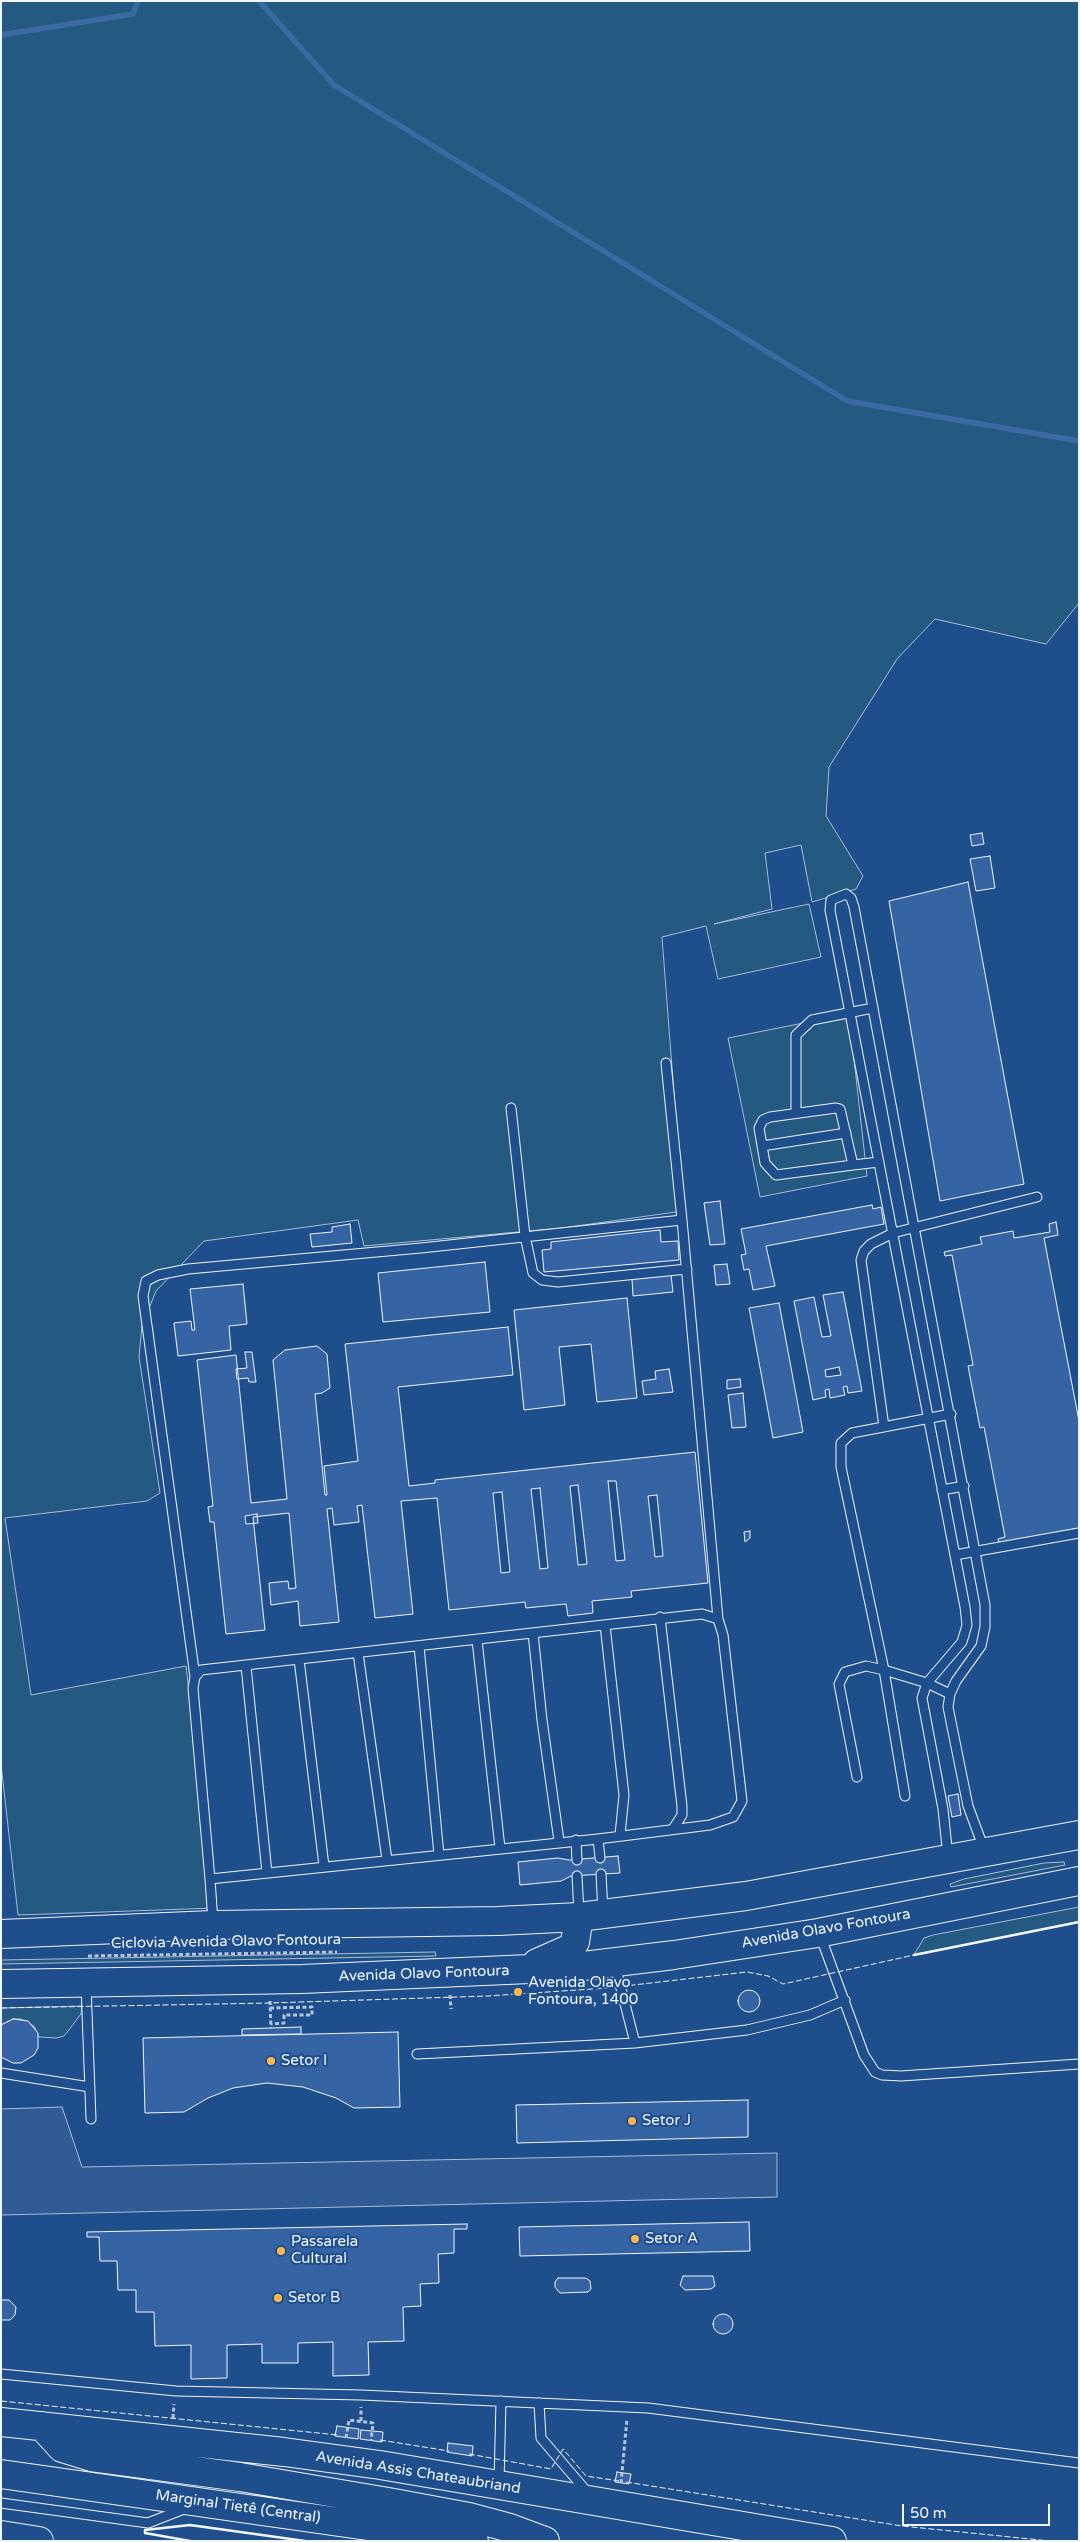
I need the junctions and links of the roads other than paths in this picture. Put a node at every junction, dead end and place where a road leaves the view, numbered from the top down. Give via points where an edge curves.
1 (873, 1008) junction
2 (851, 1011) junction
3 (666, 1063) dead end
4 (511, 1108) dead end
5 (796, 1113) junction
6 (846, 1133) junction
7 (762, 1146) junction
8 (879, 1162) junction
9 (853, 1165) junction
10 (1037, 1197) dead end
11 (682, 1220) junction
12 (915, 1226) junction
13 (893, 1233) junction
14 (525, 1236) junction
15 (687, 1269) junction
16 (951, 1414) junction
17 (928, 1418) junction
18 (884, 1427) junction
19 (964, 1486) junction
20 (942, 1490) junction
21 (1079, 1533) edge
22 (976, 1551) junction
23 (955, 1555) junction
24 (660, 1617) junction
25 (718, 1619) junction
26 (605, 1625) junction
27 (533, 1634) junction
28 (477, 1640) junction
29 (419, 1646) junction
30 (358, 1653) junction
31 (300, 1659) junction
32 (246, 1666) junction
33 (884, 1670) junction
34 (195, 1677) junction
35 (927, 1683) junction
36 (950, 1694) junction
37 (857, 1778) dead end
38 (905, 1796) dead end
39 (673, 1829) junction
40 (620, 1835) junction
41 (1079, 1835) edge
42 (598, 1839) junction
43 (576, 1840) junction
44 (559, 1841) junction
45 (500, 1848) junction
46 (985, 1853) junction
47 (439, 1854) junction
48 (600, 1858) dead end
49 (386, 1860) junction
50 (576, 1860) dead end
51 (948, 1860) junction
52 (324, 1866) junction
53 (267, 1873) junction
54 (601, 1874) dead end
55 (577, 1876) dead end
56 (210, 1880) junction
57 (1079, 1881) edge
58 (591, 1915) junction
59 (213, 1925) junction
60 (818, 1933) junction
61 (1, 1934) edge
62 (615, 1962) junction
63 (83, 1969) junction
64 (528, 1970) junction
65 (1, 1984) edge
66 (844, 2000) junction
67 (635, 2043) junction
68 (416, 2054) dead end
69 (1079, 2064) edge
70 (1, 2073) edge
71 (90, 2087) junction
72 (91, 2119) dead end
73 (1, 2374) edge
74 (501, 2401) junction
75 (539, 2403) junction
76 (1, 2422) edge
77 (42, 2426) junction
78 (1079, 2463) edge
79 (1, 2474) edge
80 (499, 2485) junction
81 (595, 2501) junction
82 (203, 2502) junction
83 (1, 2503) edge
84 (1, 2535) edge
85 (39, 2541) edge
86 (474, 2541) edge
87 (545, 2541) edge
88 (832, 2541) edge

1 - 2 lane
1 - 2 lane via 854,907 846,894 832,900 830,910
1 - 12 lane
2 - 5 lane via 812,1020 796,1034
2 - 8 lane
3 - 11 lane
4 - 14 lane
5 - 6 lane via 840,1109
5 - 7 lane via 763,1120 759,1128
6 - 7 lane
6 - 9 lane
7 - 9 lane via 765,1163 776,1175
8 - 9 lane
8 - 13 lane
10 - 12 lane
11 - 14 lane
11 - 15 lane
12 - 13 lane
12 - 16 lane
13 - 17 lane
13 - 18 lane via 871,1244 864,1251 862,1260
14 - 15 lane via 533,1273 542,1280 558,1282
14 - 34 lane via 188,1269 158,1275 146,1282 143,1296
15 - 25 lane
16 - 17 lane
16 - 19 lane
17 - 18 lane
17 - 20 lane
18 - 33 lane via 852,1433 841,1443 840,1456
19 - 20 lane
19 - 22 lane
20 - 23 lane
21 - 22 lane
22 - 23 lane
22 - 36 lane via 986,1605 985,1627 981,1646
23 - 35 lane via 967,1625 962,1642
24 - 25 lane via 702,1614
24 - 26 lane
24 - 39 lane via 682,1806 682,1815
25 - 39 lane via 723,1635 742,1801 733,1817 710,1825
26 - 27 lane
26 - 40 lane via 624,1795
27 - 28 lane
27 - 44 lane
28 - 29 lane
28 - 45 lane
29 - 30 lane
29 - 47 lane
30 - 31 lane
30 - 49 lane
31 - 32 lane
31 - 52 lane
32 - 34 lane via 201,1670
32 - 53 lane
33 - 35 lane
33 - 37 lane via 866,1666 855,1668 844,1672 839,1684
33 - 38 lane
34 - 56 lane via 193,1688
35 - 36 lane
35 - 51 lane via 922,1698
36 - 46 lane via 948,1707 968,1806
39 - 40 lane
40 - 42 lane
41 - 46 main road
42 - 43 lane
42 - 48 lane
43 - 44 lane
43 - 50 lane
44 - 45 lane
45 - 47 lane
46 - 51 main road
47 - 49 lane
49 - 52 lane
51 - 58 main road via 746,1896
52 - 53 lane
53 - 56 lane
54 - 58 lane
55 - 58 lane
56 - 59 lane
57 - 60 main road, Avenida Olavo Fontoura
58 - 59 main road via 498,1921
58 - 64 main road via 571,1948
59 - 61 main road
60 - 62 main road, Avenida Olavo Fontoura
60 - 66 lane
62 - 64 main road, Avenida Olavo Fontoura
62 - 67 lane
63 - 64 main road, Avenida Olavo Fontoura via 302,1979
63 - 65 main road, Avenida Olavo Fontoura
63 - 71 lane
66 - 67 lane via 782,2023
66 - 69 lane via 868,2064 882,2075 933,2075
67 - 68 lane
70 - 71 lane
71 - 72 lane
73 - 74 lane via 176,2392
74 - 75 lane
74 - 80 lane
75 - 78 lane via 628,2407
75 - 81 lane via 541,2438
76 - 77 main road, Avenida Assis Chateaubriand
77 - 80 main road, Avenida Assis Chateaubriand via 284,2452
77 - 87 main road via 62,2448 91,2457 240,2477 470,2517
79 - 82 main road, Marginal Tietê (Central)
80 - 81 main road, Avenida Assis Chateaubriand
81 - 88 main road, Avenida Assis Chateaubriand
82 - 83 lane via 148,2523
82 - 86 main road, Marginal Tietê (Central)
84 - 85 main road

